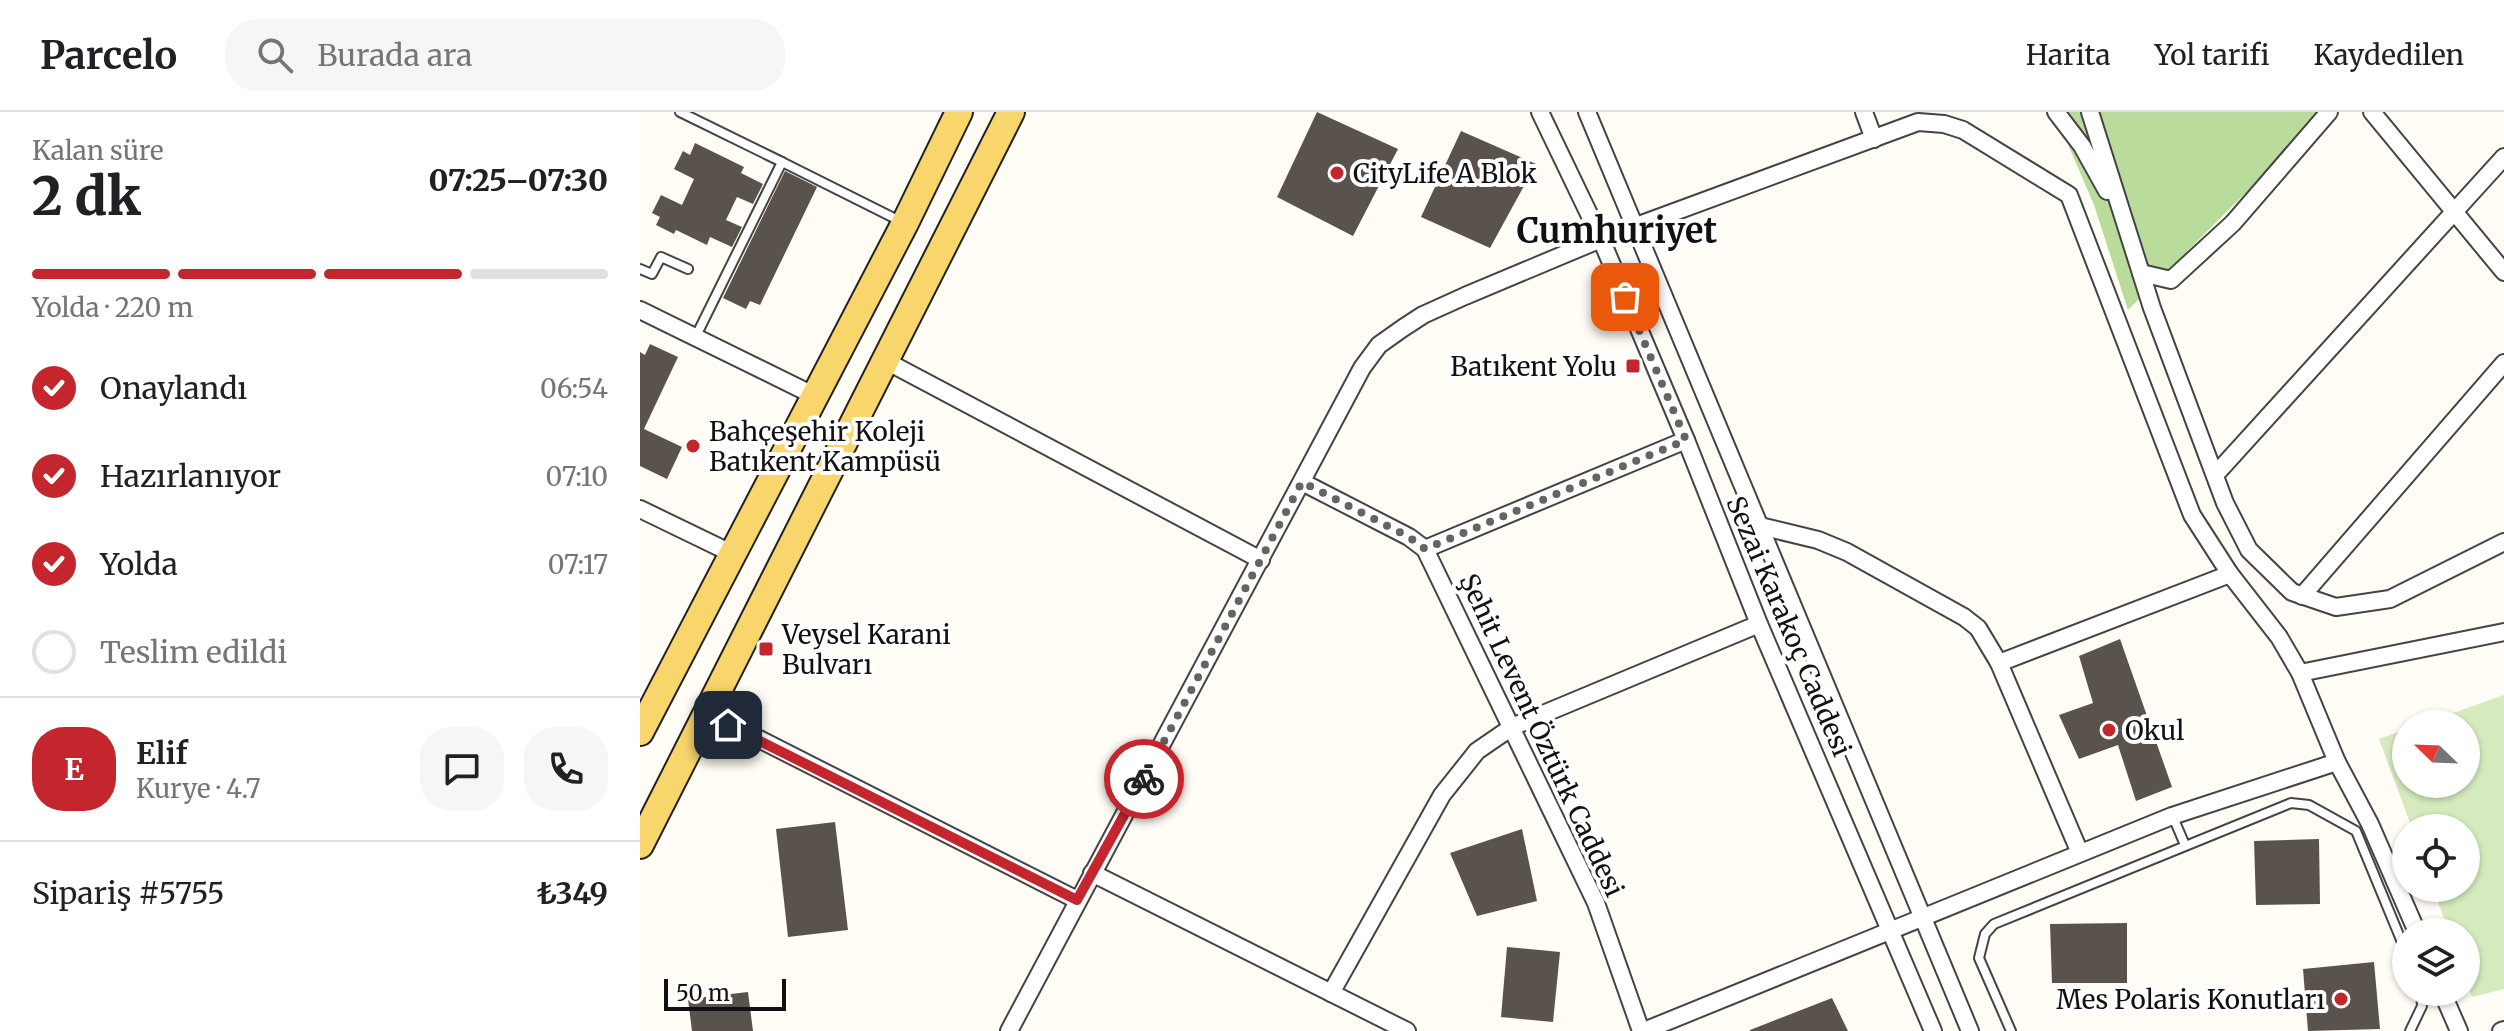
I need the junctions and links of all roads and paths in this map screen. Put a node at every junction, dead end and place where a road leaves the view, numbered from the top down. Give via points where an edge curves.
1 (680, 112) edge
2 (959, 112) edge
3 (1011, 112) edge
4 (1540, 112) edge
5 (1587, 112) edge
6 (1864, 112) edge
7 (2056, 112) edge
8 (2090, 112) edge
9 (2329, 112) edge
10 (2372, 112) edge
11 (1874, 139) junction
12 (2504, 157) edge
13 (782, 162) junction
14 (2453, 213) junction
15 (2124, 221) junction
16 (905, 223) junction
17 (1636, 226) junction
18 (1601, 239) junction
19 (640, 269) edge
20 (688, 269) dead end
21 (2504, 272) edge
22 (2141, 273) junction
23 (640, 310) edge
24 (695, 338) junction
25 (886, 361) junction
26 (2504, 363) edge
27 (815, 396) junction
28 (1686, 440) junction
29 (2215, 475) junction
30 (1302, 482) junction
31 (640, 509) edge
32 (1760, 526) junction
33 (2504, 542) edge
34 (1425, 549) junction
35 (733, 554) junction
36 (1261, 560) junction
37 (2230, 574) junction
38 (2302, 596) junction
39 (1759, 624) junction
40 (2504, 632) edge
41 (1999, 663) junction
42 (2300, 673) junction
43 (707, 715) junction
44 (1512, 727) junction
45 (640, 732) edge
46 (2337, 762) junction
47 (2172, 816) junction
48 (640, 845) edge
49 (2185, 845) junction
50 (2080, 853) junction
51 (1092, 873) junction
52 (1077, 900) junction
53 (1922, 918) junction
54 (2392, 918) edge
55 (2411, 918) edge
56 (1892, 930) junction
57 (1331, 993) junction
58 (2422, 1006) edge
59 (2448, 1006) edge
60 (1009, 1031) edge
61 (1407, 1031) edge
62 (1642, 1031) edge
63 (1933, 1031) edge
64 (1970, 1031) edge
65 (2011, 1031) edge
66 (2410, 1031) edge
67 (2459, 1031) edge

1 - 13 lane
2 - 16 main road
3 - 25 main road
4 - 18 street, Sezai Karakoç Caddesi
5 - 17 street
6 - 11 street
7 - 15 street via 2082,146
8 - 15 street
9 - 22 street via 2233,223 2171,280
10 - 14 street
11 - 17 street
11 - 37 street via 1918,122 1944,124 1963,130 2069,195 2181,488
12 - 14 street
13 - 16 lane
13 - 24 lane
14 - 21 street
14 - 29 street
15 - 22 street
16 - 27 main road
17 - 18 street
17 - 32 street
18 - 28 street, Sezai Karakoç Caddesi
18 - 30 street via 1423,315 1379,345
19 - 20 lane via 652,274 661,257
22 - 29 street
23 - 24 street
24 - 27 street
25 - 36 street
25 - 43 main road
26 - 38 street
27 - 35 main road
28 - 34 street
28 - 39 street, Sezai Karakoç Caddesi
29 - 38 street via 2249,550
30 - 34 street
30 - 36 street
31 - 35 street
32 - 41 street via 1847,552 1964,617 1978,628
32 - 53 street
33 - 38 street via 2390,599 2336,607
34 - 44 street, Şehit Levent Öztürk Caddesi
35 - 45 main road
36 - 51 street
37 - 41 street
37 - 42 street
39 - 44 street
39 - 56 street, Sezai Karakoç Caddesi
40 - 42 street
41 - 50 street
42 - 46 street
43 - 48 main road
43 - 52 street
44 - 57 street via 1477,751 1442,795
44 - 62 street, Şehit Levent Öztürk Caddesi via 1596,903
46 - 47 street
46 - 55 street
47 - 49 lane
47 - 50 street
49 - 54 lane via 2278,807 2309,805 2356,831
49 - 65 lane via 1994,924 1985,934 1979,958
50 - 53 street
51 - 52 street
51 - 57 street
52 - 60 street
53 - 56 street
53 - 64 street
56 - 62 street
56 - 63 street, Sezai Karakoç Caddesi
57 - 61 street
58 - 66 lane
59 - 67 street

